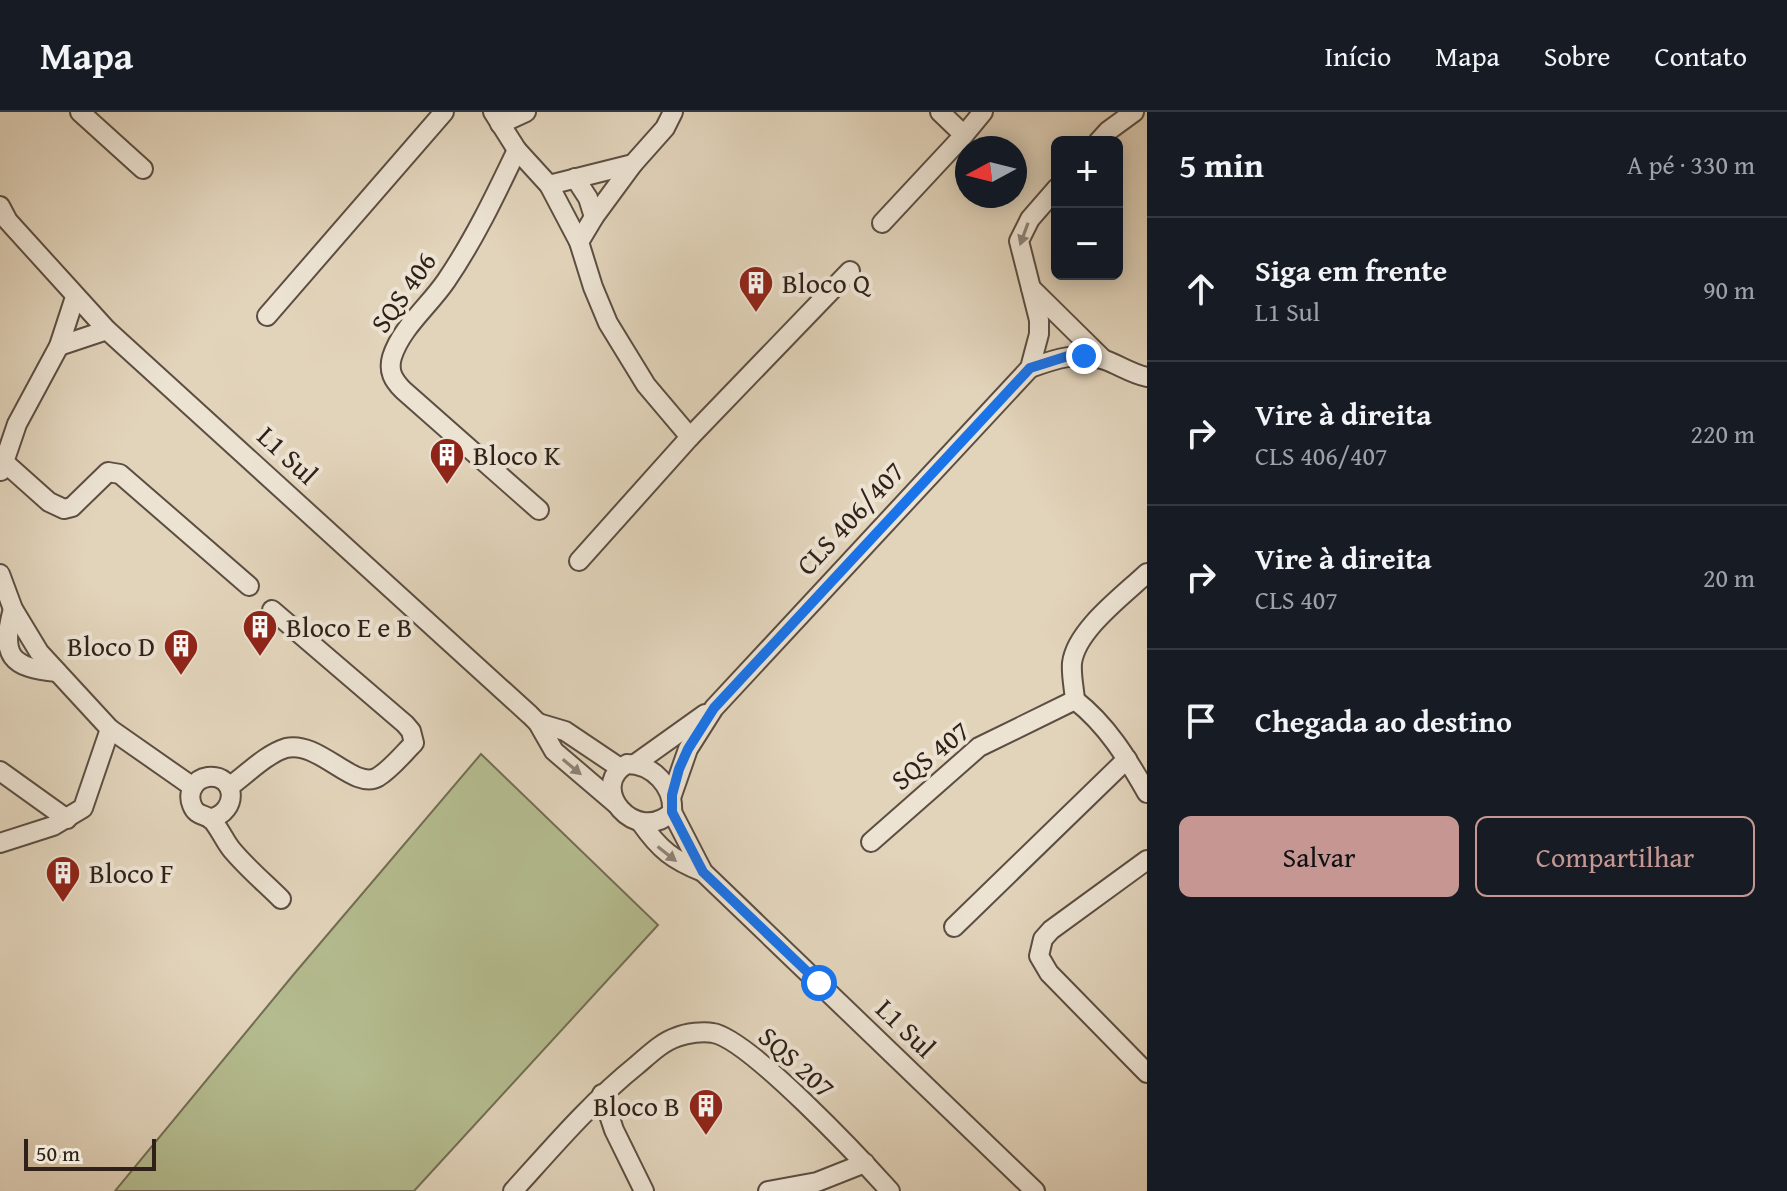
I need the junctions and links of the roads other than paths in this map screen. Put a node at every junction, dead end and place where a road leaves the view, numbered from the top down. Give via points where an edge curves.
1 (80, 112) edge
2 (444, 112) edge
3 (526, 112) edge
4 (673, 112) edge
5 (940, 112) edge
6 (983, 112) edge
7 (1134, 112) edge
8 (496, 118) edge
9 (964, 135) junction
10 (1103, 136) edge
11 (517, 150) junction
12 (633, 164) junction
13 (143, 169) dead end
14 (575, 178) junction
15 (549, 185) junction
16 (1051, 195) edge
17 (3, 214) edge
18 (594, 217) junction
19 (882, 223) dead end
20 (579, 242) junction
21 (850, 271) dead end
22 (1031, 288) junction
23 (75, 297) junction
24 (267, 316) dead end
25 (107, 330) junction
26 (59, 346) junction
27 (1103, 359) junction
28 (1030, 368) junction
29 (1147, 377) edge
30 (690, 437) junction
31 (1, 465) edge
32 (539, 510) dead end
33 (579, 561) dead end
34 (1147, 573) edge
35 (0, 574) edge
36 (249, 586) dead end
37 (13, 609) junction
38 (272, 610) dead end
39 (57, 672) junction
40 (1075, 700) junction
41 (714, 708) junction
42 (538, 723) junction
43 (110, 729) junction
44 (1127, 759) junction
45 (627, 766) junction
46 (0, 771) edge
47 (8, 785) edge
48 (193, 787) junction
49 (229, 787) junction
50 (1147, 793) edge
51 (616, 804) junction
52 (672, 804) junction
53 (67, 819) junction
54 (210, 819) junction
55 (641, 823) junction
56 (871, 842) dead end
57 (0, 843) edge
58 (1147, 860) edge
59 (703, 872) junction
60 (281, 899) dead end
61 (954, 927) dead end
62 (1147, 1073) edge
63 (602, 1094) junction
64 (865, 1163) junction
65 (513, 1191) edge
66 (644, 1191) edge
67 (768, 1191) edge
68 (890, 1191) edge
69 (1035, 1191) edge

1 - 13 street
2 - 24 street
3 - 8 street
4 - 12 street
5 - 9 street
6 - 9 street
7 - 10 street
8 - 11 street
9 - 19 street
11 - 15 street
11 - 32 street, SQS 406 via 483,221 446,281 402,337 390,369 403,390
12 - 14 street
12 - 18 street
14 - 15 street
14 - 18 street
15 - 20 street
16 -> 22 street via 1019,241
17 - 23 street, L1 Sul
18 - 20 street
20 - 30 street via 608,323 646,385
21 - 30 street
22 - 27 street
22 - 28 street via 1039,334
23 - 25 street, L1 Sul
23 - 26 street
25 - 26 street
25 - 42 street, L1 Sul
26 - 31 street
27 - 28 street via 1068,356
27 - 29 street
28 - 41 street, CLS 406/407
30 - 33 street
31 - 36 street via 59,508 72,507 108,472 120,474
34 - 40 street via 1076,649
35 - 37 street
37 - 39 street
37 - 39 street via 6,637 13,658 21,666
38 - 49 street via 411,731 414,743 380,776 365,781 319,753 291,747
39 - 43 street
40 - 44 street
40 - 56 street, SQS 407 via 979,747
41 - 45 street, CLS 406/407
41 - 52 street, CLS 406/407 via 688,749
42 - 45 street, L1 Sul via 565,731
42 -> 51 street, L1 Sul via 554,751
43 - 48 street
43 - 53 street via 83,808
44 - 50 street
44 - 61 street
45 - 51 street via 611,785
45 - 52 street via 643,766 659,778
46 - 47 street
47 - 53 street
48 - 49 street via 211,776
48 - 54 street via 192,808
49 - 54 street via 229,808
51 - 55 street
52 - 55 street via 660,822
52 - 59 street, L1 Sul
53 - 57 street
54 - 60 street via 241,860
55 -> 59 street, L1 Sul via 656,845
58 - 62 street via 1051,930 1039,956 1049,973
59 - 69 street, L1 Sul
63 - 64 street, SQS 207 via 660,1045 678,1036 719,1034 771,1072
63 - 65 street, SQS 207
63 - 66 street
64 - 67 street via 817,1182
64 - 68 street, SQS 207

